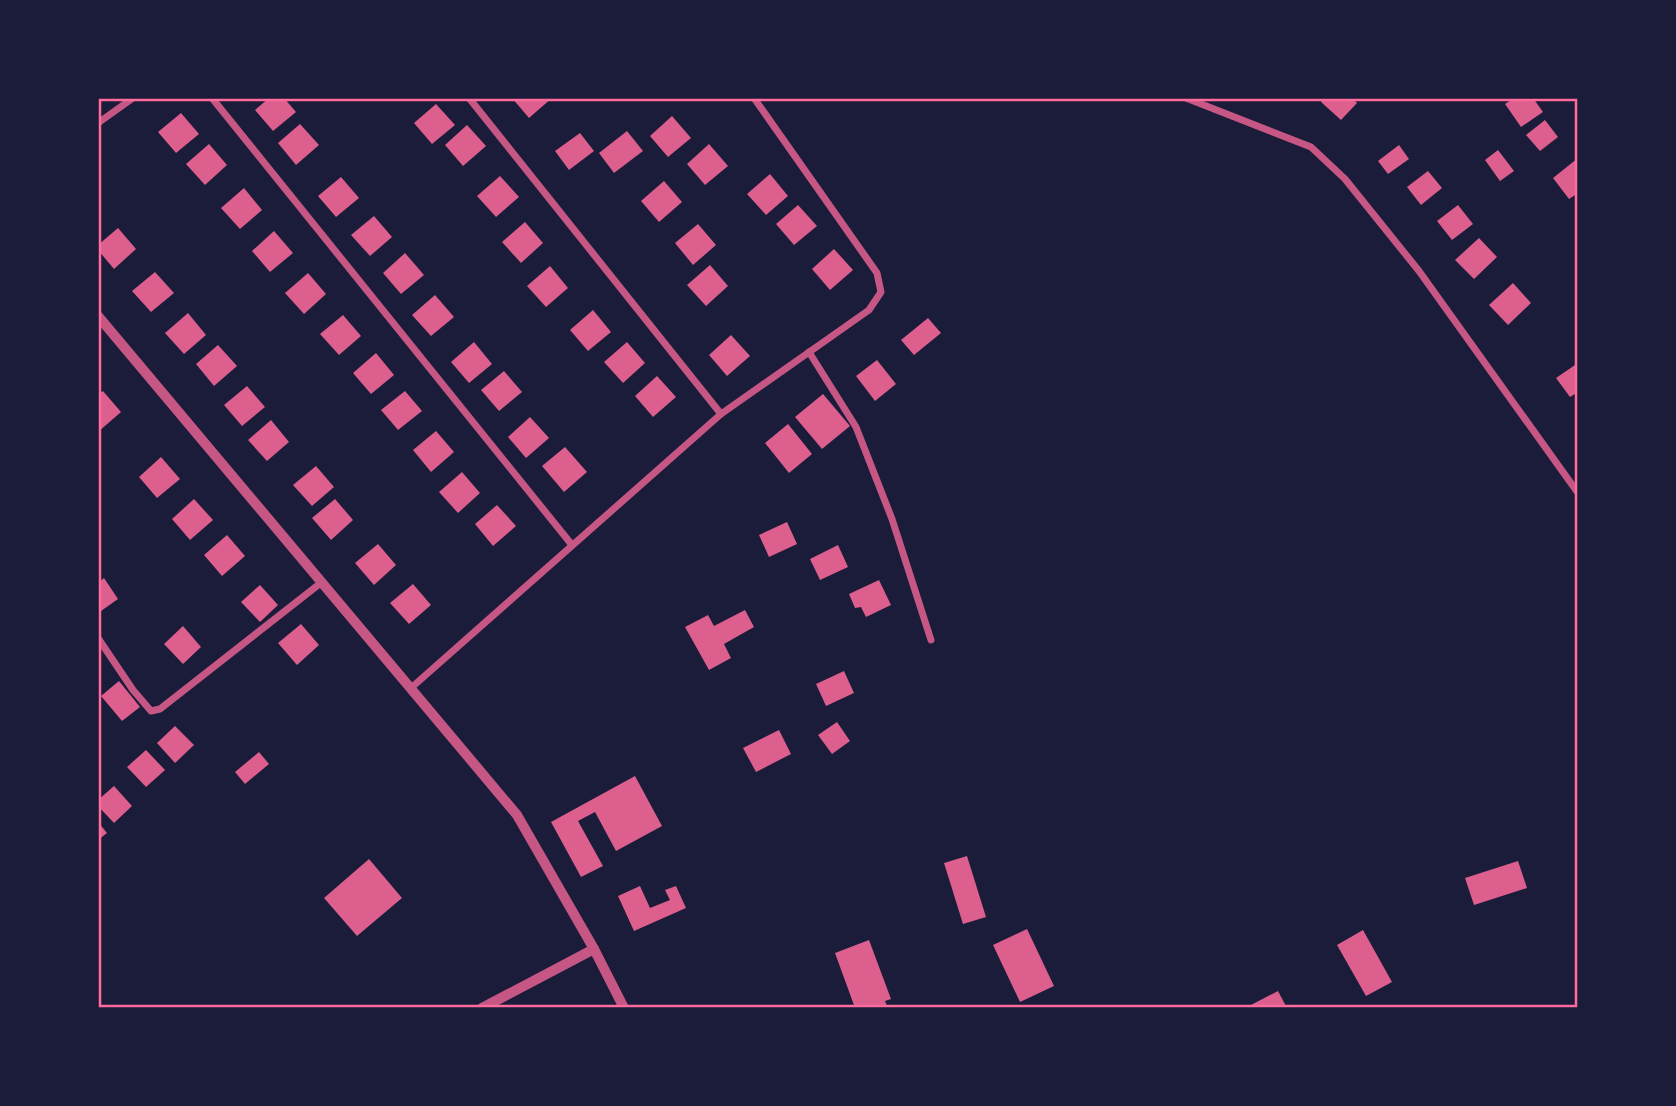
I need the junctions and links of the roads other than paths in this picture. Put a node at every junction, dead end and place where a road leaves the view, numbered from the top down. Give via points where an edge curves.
1 (133, 98) edge
2 (212, 98) edge
3 (469, 98) edge
4 (754, 98) edge
5 (1186, 98) edge
6 (98, 123) edge
7 (98, 316) edge
8 (810, 352) junction
9 (720, 414) junction
10 (1578, 493) edge
11 (572, 545) junction
12 (321, 583) junction
13 (98, 638) edge
14 (931, 640) dead end
15 (411, 688) junction
16 (594, 950) junction
17 (482, 1008) edge
18 (624, 1008) edge

1 - 6 street
2 - 11 street
3 - 9 street
4 - 8 street via 877,272 881,292 869,310
5 - 10 street via 1311,147 1345,179 1419,271
7 - 12 street
8 - 9 street
8 - 14 street via 856,427
9 - 11 street
11 - 15 street
12 - 13 street via 160,709 151,711
12 - 15 street
15 - 16 street via 517,815
16 - 17 street
16 - 18 street

